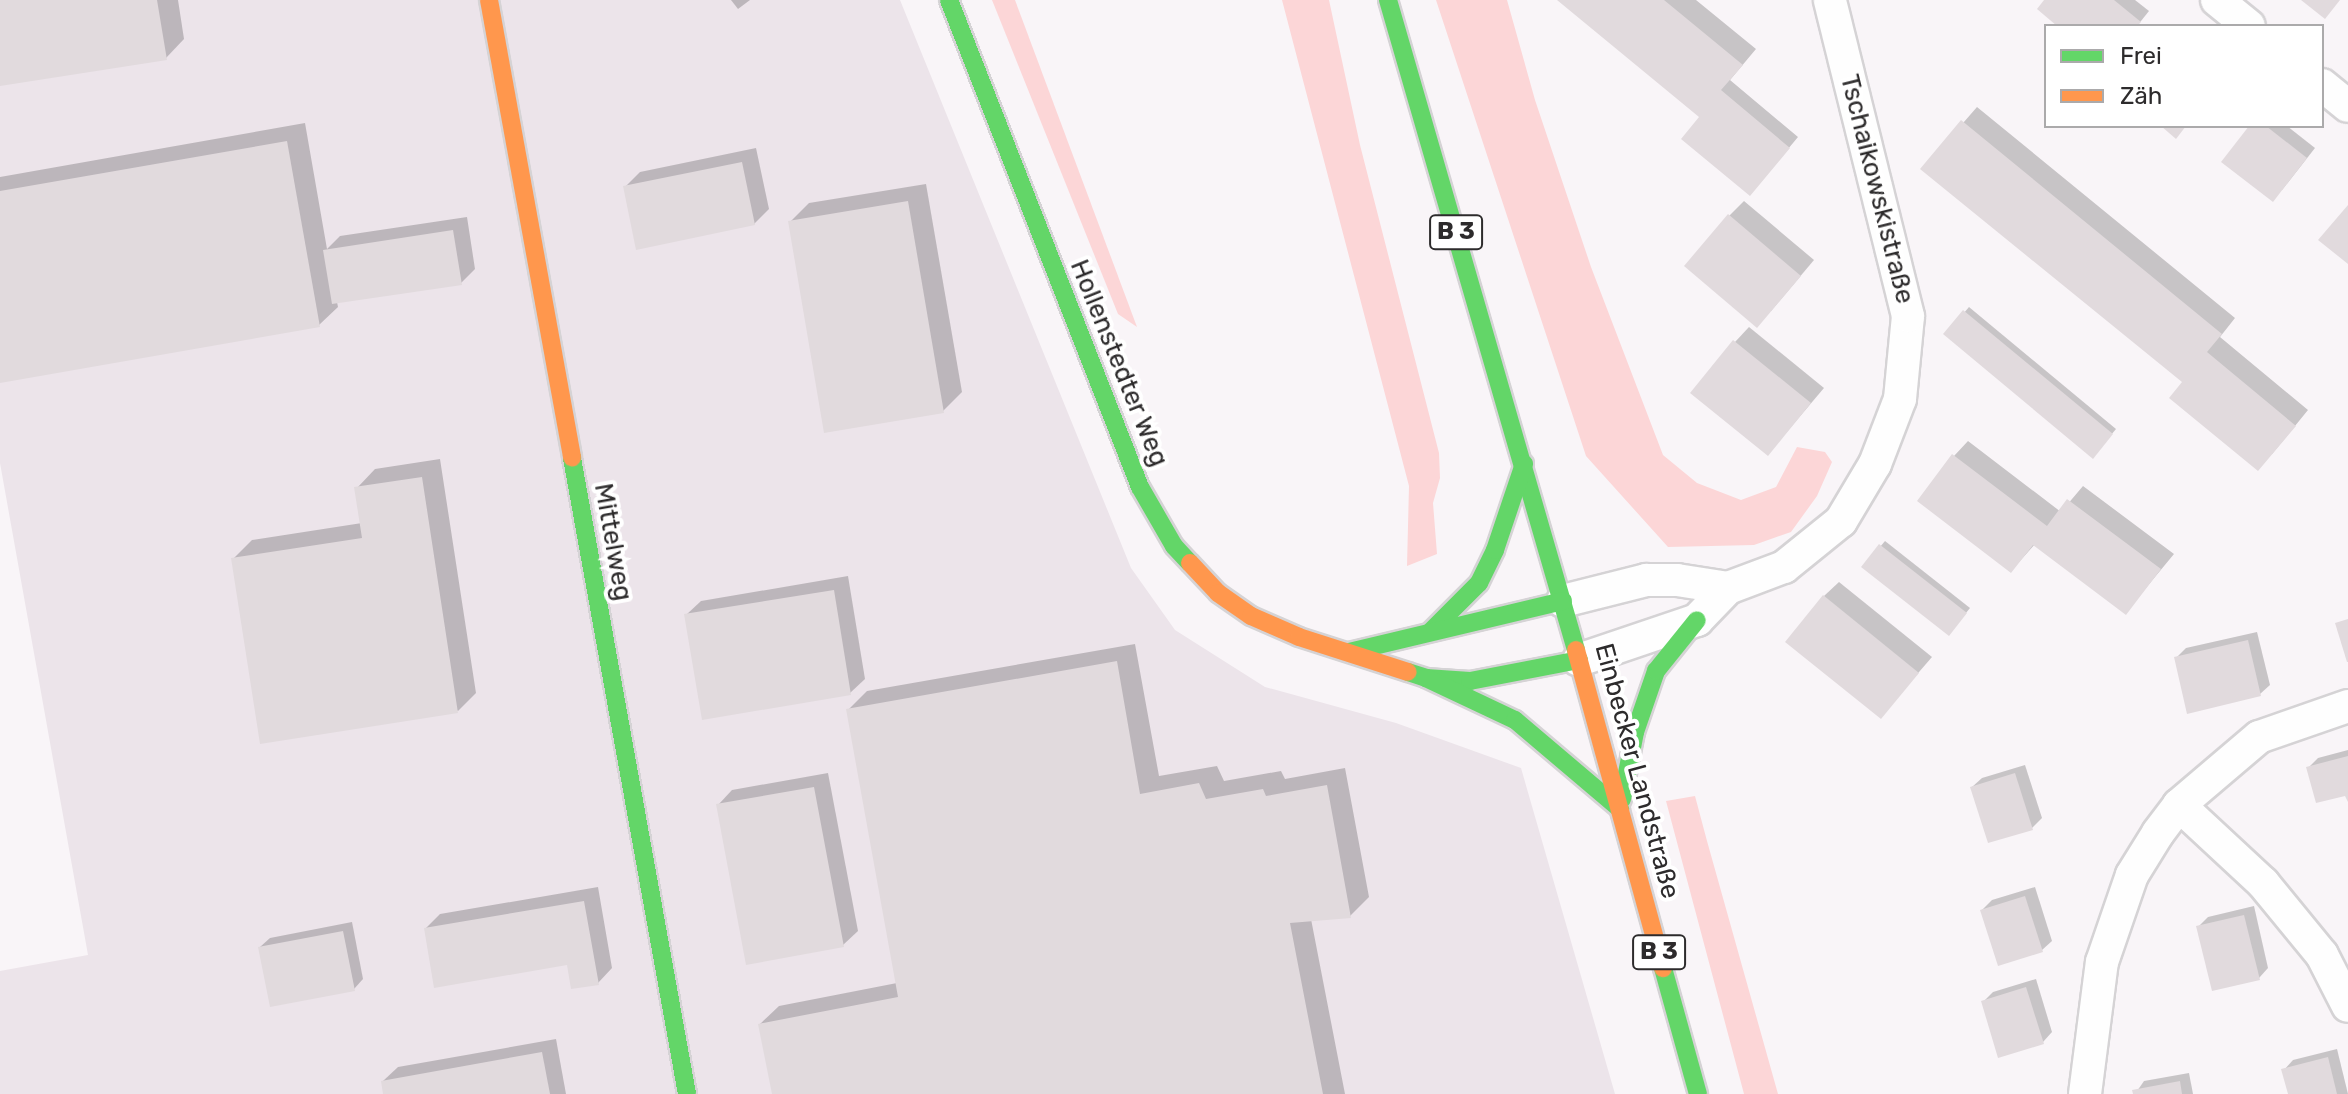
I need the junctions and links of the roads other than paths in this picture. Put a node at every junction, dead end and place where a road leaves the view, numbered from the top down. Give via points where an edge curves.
1 (489, 0) edge
2 (949, 0) edge
3 (1388, 0) edge
4 (1830, 0) edge
5 (2217, 0) edge
6 (2247, 24) edge
7 (2324, 87) edge
8 (2348, 106) edge
9 (1524, 464) junction
10 (1728, 588) junction
11 (1563, 601) junction
12 (1697, 620) junction
13 (1431, 631) junction
14 (1349, 652) junction
15 (1579, 660) junction
16 (1426, 678) junction
17 (2348, 706) edge
18 (2179, 805) junction
19 (1620, 809) junction
20 (2348, 1006) edge
21 (687, 1094) edge
22 (1698, 1094) edge
23 (2085, 1094) edge

1 - 21 main road, Mittelweg
2 - 14 main road, Hollenstedter Weg via 1114,425 1140,487 1174,546 1218,593 1251,616
3 - 9 main road, B 3
4 - 10 street, Tschaikowskistraße via 1908,316 1900,399 1875,464 1841,521 1784,567
5 - 6 street
7 - 8 street
9 - 11 main road, B 3
9 - 13 main road via 1479,583
10 - 11 street, Tschaikowskistraße via 1646,580
10 - 12 street, Tschaikowskistraße
11 - 13 main road
11 - 15 main road, Einbecker Landstraße / B 3
12 - 15 street, Tschaikowskistraße
12 - 19 main road via 1656,671 1635,732
13 - 14 main road
14 - 16 main road, Hollenstedter Weg
15 - 16 main road via 1470,681
15 - 19 main road, Einbecker Landstraße / B 3
16 - 19 main road via 1515,720
17 - 18 street via 2259,737
18 - 20 street via 2263,883 2322,955
18 - 23 street via 2132,875 2102,962
19 - 22 main road, Einbecker Landstraße / B 3

